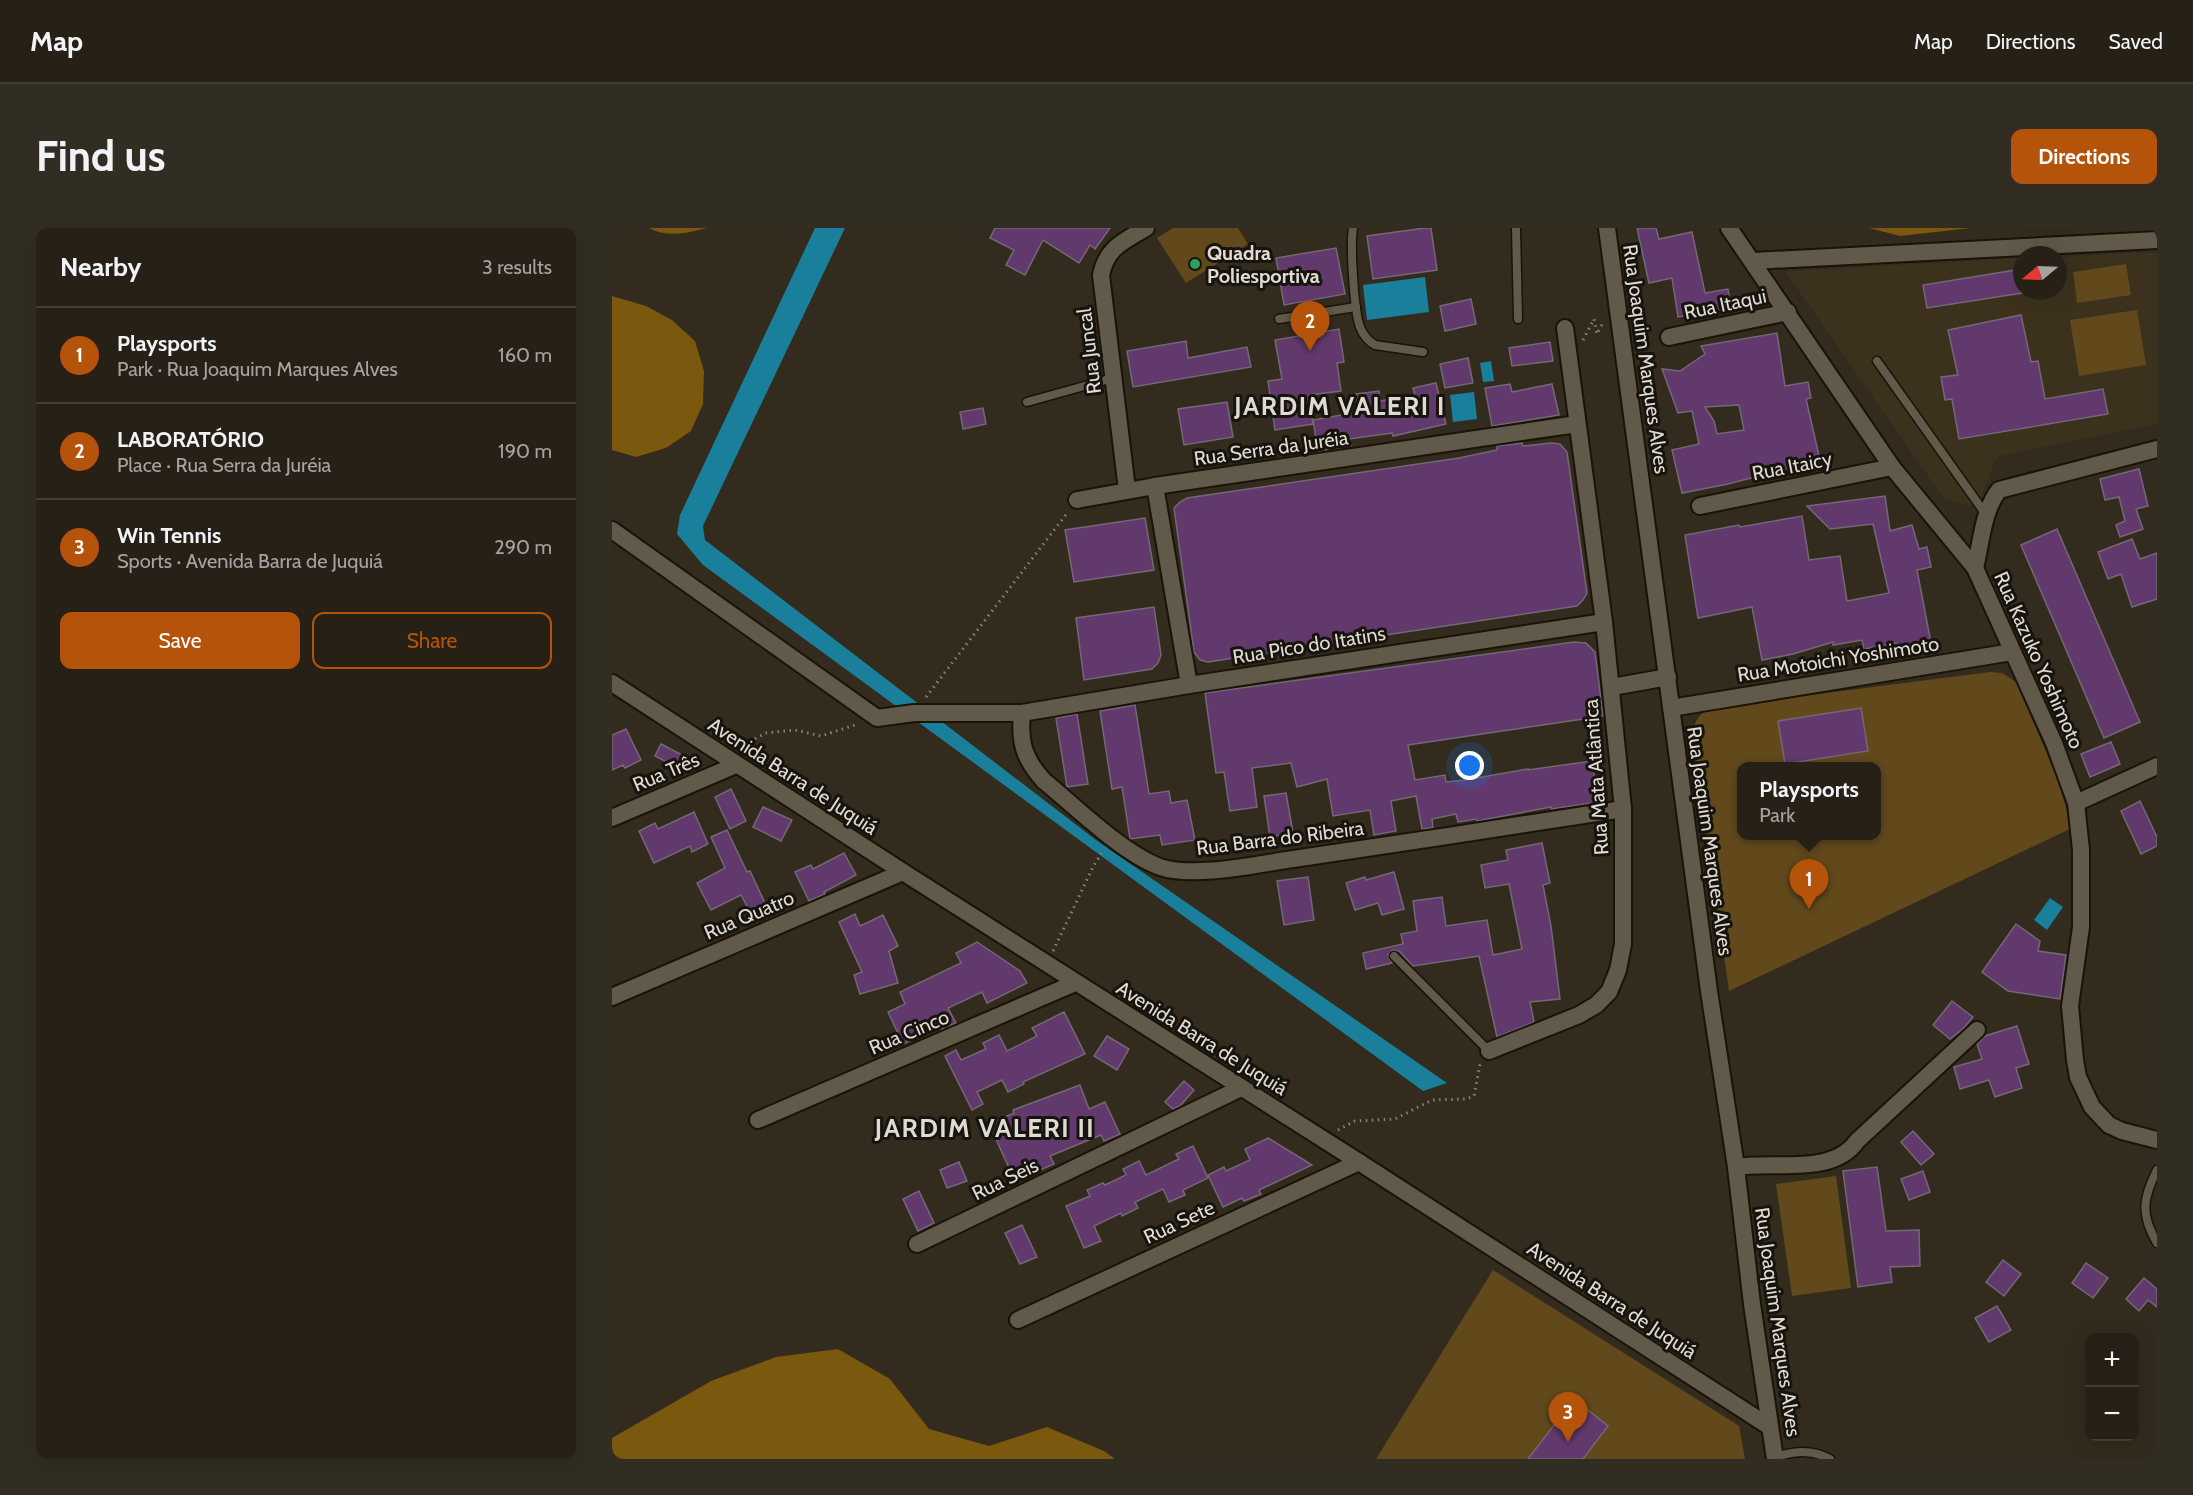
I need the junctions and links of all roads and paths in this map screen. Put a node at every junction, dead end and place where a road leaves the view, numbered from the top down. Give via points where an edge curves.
1 (1146, 228) edge
2 (1353, 228) edge
3 (1516, 228) edge
4 (1607, 228) edge
5 (1729, 228) edge
6 (2157, 240) edge
7 (1753, 261) junction
8 (1616, 298) junction
9 (1356, 307) junction
10 (1788, 312) junction
11 (1279, 319) dead end
12 (1518, 319) dead end
13 (1564, 328) dead end
14 (1669, 337) dead end
15 (1423, 352) dead end
16 (1877, 361) dead end
17 (1570, 365) junction
18 (1113, 378) junction
19 (1027, 402) dead end
20 (1577, 424) junction
21 (2157, 449) edge
22 (1892, 467) junction
23 (1155, 486) junction
24 (1127, 490) junction
25 (1077, 500) joint
26 (1700, 506) dead end
27 (1988, 516) junction
28 (612, 530) edge
29 (1975, 568) junction
30 (1604, 622) junction
31 (2012, 652) junction
32 (1668, 677) junction
33 (612, 684) edge
34 (1189, 685) junction
35 (1612, 687) junction
36 (1671, 708) junction
37 (914, 713) junction
38 (1022, 713) junction
39 (877, 718) junction
40 (736, 765) junction
41 (2157, 766) edge
42 (2076, 803) junction
43 (1623, 810) junction
44 (612, 818) edge
45 (1108, 843) dead end
46 (903, 873) junction
47 (1394, 956) dead end
48 (1048, 963) junction
49 (1075, 983) junction
50 (612, 997) edge
51 (1977, 1030) dead end
52 (1489, 1051) junction
53 (1241, 1088) junction
54 (758, 1120) dead end
55 (2157, 1140) edge
56 (1326, 1142) junction
57 (1359, 1162) junction
58 (1736, 1167) junction
59 (2157, 1170) edge
60 (2157, 1242) edge
61 (917, 1244) dead end
62 (1018, 1320) dead end
63 (1770, 1427) junction
64 (1775, 1458) edge
65 (1830, 1459) edge

1 - 18 street, Rua Juncal via 1114,248 1101,275
2 - 9 lane
3 - 12 lane
4 - 8 street, Rua Joaquim Marques Alves
5 - 7 street, Rua Kazuko Yoshimoto
6 - 7 street
7 - 10 street, Rua Kazuko Yoshimoto
8 - 17 path via 1597,334 1594,319
8 - 32 street, Rua Joaquim Marques Alves
9 - 11 lane
9 - 15 lane via 1361,331 1369,342
10 - 14 street, Rua Itaqui
10 - 22 street, Rua Kazuko Yoshimoto
13 - 17 street, Rua Mata Atlântica
16 - 27 lane
17 - 20 street, Rua Mata Atlântica
18 - 19 lane
18 - 24 street, Rua Juncal
20 - 23 street, Rua Serra da Juréia
20 - 30 street, Rua Mata Atlântica
21 - 27 street via 1999,490
22 - 26 street, Rua Itaicy
22 - 29 street, Rua Kazuko Yoshimoto
23 - 24 street, Rua Serra da Juréia
23 - 34 street
24 - 25 street, Rua Serra da Juréia
25 - 37 path
27 - 29 street
28 - 39 street
29 - 31 street, Rua Kazuko Yoshimoto
30 - 34 street, Rua Pico do Itatins
30 - 35 street, Rua Mata Atlântica
31 - 36 street, Rua Motoichi Yoshimoto
31 - 42 street, Rua Kazuko Yoshimoto via 2054,743
32 - 35 street
32 - 36 street, Rua Joaquim Marques Alves
33 - 40 street, Avenida Barra de Juquiá
34 - 38 street, Rua Pico do Itatins
35 - 43 street, Rua Mata Atlântica
36 - 58 street, Rua Joaquim Marques Alves
37 - 38 street, Rua Pico do Itatins
37 - 39 street, Rua Pico do Itatins
38 - 43 street, Rua Barra do Ribeira via 1020,735 1025,754 1044,780 1139,858 1184,872
39 - 40 path via 821,736 795,730 766,732 745,744
40 - 44 street, Rua Três
40 - 46 street, Avenida Barra de Juquiá
41 - 42 street
42 - 55 street, Rua Kazuko Yoshimoto via 2081,850 2081,927 2070,1006 2078,1077 2092,1107 2109,1125
43 - 52 street, Rua Mata Atlântica via 1623,944 1609,992 1579,1015
45 - 48 path
46 - 48 street, Avenida Barra de Juquiá
46 - 50 street, Rua Quatro
47 - 52 lane
48 - 49 street, Avenida Barra de Juquiá
49 - 53 street, Avenida Barra de Juquiá
49 - 54 street, Rua Cinco
51 - 58 street via 1838,1159
52 - 56 path via 1480,1062 1474,1096 1432,1100 1395,1119 1355,1121 1337,1130
53 - 56 street, Avenida Barra de Juquiá
53 - 61 street, Rua Seis
56 - 57 street, Avenida Barra de Juquiá
57 - 62 street, Rua Sete
57 - 63 street, Avenida Barra de Juquiá
58 - 63 street, Rua Joaquim Marques Alves
59 - 60 lane via 2148,1189 2145,1210
63 - 64 street, Rua Joaquim Marques Alves
64 - 65 lane via 1809,1451

